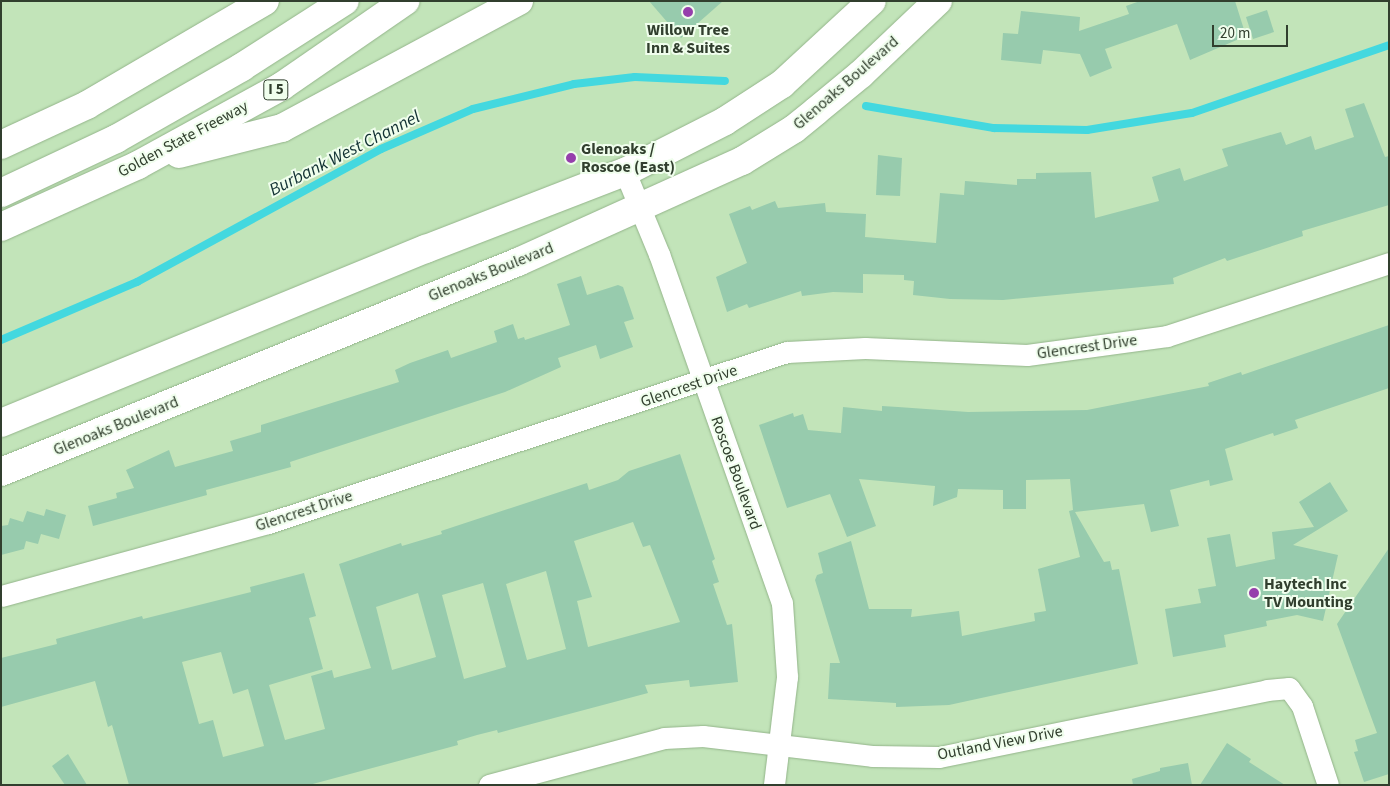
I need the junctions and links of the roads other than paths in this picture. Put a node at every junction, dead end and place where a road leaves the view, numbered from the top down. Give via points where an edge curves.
1 (237, 1) edge
2 (265, 1) edge
3 (314, 1) edge
4 (345, 1) edge
5 (405, 1) edge
6 (519, 1) edge
7 (872, 1) edge
8 (938, 1) edge
9 (209, 35) junction
10 (1, 145) edge
11 (138, 165) junction
12 (625, 172) junction
13 (1, 175) edge
14 (1, 193) edge
15 (640, 209) junction
16 (1, 227) edge
17 (1389, 263) edge
18 (703, 382) junction
19 (1, 423) edge
20 (1, 472) edge
21 (1, 596) edge
22 (780, 746) junction
23 (489, 785) edge
24 (774, 785) edge
25 (1328, 785) edge

1 - 9 main road
2 - 9 main road
3 - 13 main road via 119,116
4 - 14 main road via 242,67 116,139
5 - 11 main road, Golden State Freeway / I 5 via 282,86
6 - 11 main road via 282,128
7 - 12 main road via 782,84 725,121
8 - 15 main road, Glenoaks Boulevard via 861,74 794,129 742,161
9 - 10 main road via 87,105
11 - 16 main road, Golden State Freeway / I 5
12 - 15 street, Roscoe Boulevard
12 - 19 main road via 426,249
15 - 18 street, Roscoe Boulevard
15 - 20 main road, Glenoaks Boulevard via 518,262
17 - 18 street, Glencrest Drive via 1168,336 1027,355 865,348 787,352
18 - 21 street, Glencrest Drive via 268,523
18 - 22 street, Roscoe Boulevard via 782,603 787,677
22 - 23 street, Outland View Drive via 703,736 664,738
22 - 24 street, Roscoe Boulevard
22 - 25 street, Outland View Drive via 872,756 940,757 1288,688 1302,706

